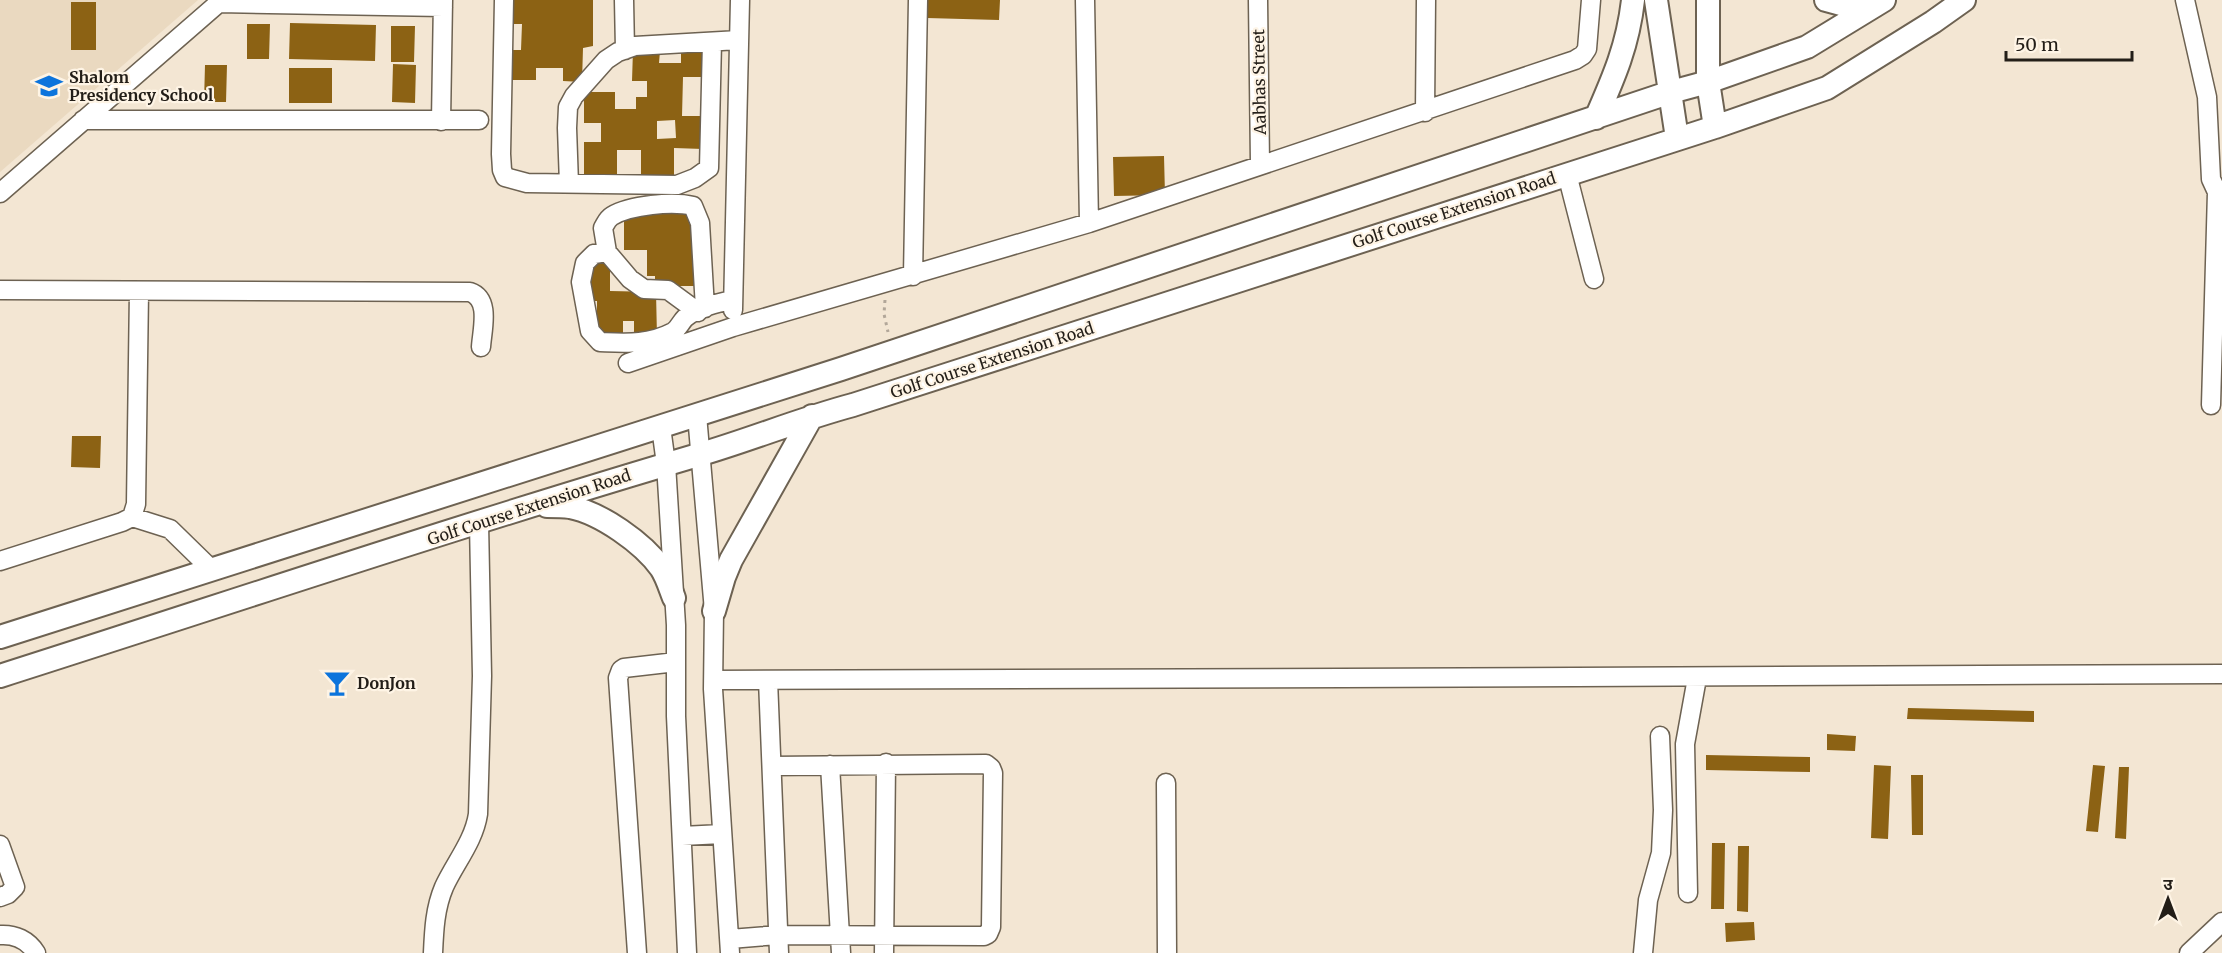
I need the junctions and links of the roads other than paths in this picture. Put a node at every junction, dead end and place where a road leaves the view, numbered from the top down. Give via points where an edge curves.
1 (504, 0) edge
2 (624, 0) edge
3 (740, 0) edge
4 (918, 0) edge
5 (1085, 0) edge
6 (1258, 0) edge
7 (1426, 0) edge
8 (1591, 0) edge
9 (1633, 0) edge
10 (1656, 0) edge
11 (1708, 0) edge
12 (1826, 0) edge
13 (1964, 0) edge
14 (2185, 0) edge
15 (221, 1) edge
16 (1879, 3) edge
17 (443, 4) edge
18 (739, 40) junction
19 (712, 42) junction
20 (625, 50) junction
21 (1708, 82) junction
22 (1671, 92) junction
23 (1425, 112) junction
24 (1596, 118) junction
25 (83, 120) junction
26 (479, 120) dead end
27 (441, 121) junction
28 (1715, 127) junction
29 (1677, 138) junction
30 (1260, 164) junction
31 (1567, 174) junction
32 (568, 184) junction
33 (0, 193) edge
34 (2219, 195) edge
35 (1089, 223) junction
36 (607, 252) junction
37 (913, 276) junction
38 (1594, 279) dead end
39 (0, 290) edge
40 (139, 291) junction
41 (733, 300) junction
42 (701, 310) junction
43 (733, 327) junction
44 (481, 347) dead end
45 (628, 363) dead end
46 (2211, 405) dead end
47 (697, 415) junction
48 (812, 416) junction
49 (661, 427) junction
50 (700, 455) junction
51 (666, 464) junction
52 (537, 505) junction
53 (132, 517) junction
54 (479, 523) junction
55 (0, 561) edge
56 (212, 570) junction
57 (674, 598) junction
58 (714, 611) junction
59 (0, 637) edge
60 (676, 662) junction
61 (2222, 674) edge
62 (0, 676) edge
63 (1697, 678) junction
64 (713, 680) junction
65 (768, 680) junction
66 (1660, 736) dead end
67 (886, 763) junction
68 (830, 765) junction
69 (772, 766) junction
70 (1166, 783) dead end
71 (722, 834) junction
72 (682, 836) junction
73 (0, 845) edge
74 (1688, 892) dead end
75 (0, 897) edge
76 (2222, 922) edge
77 (0, 935) edge
78 (778, 944) edge
79 (840, 944) edge
80 (885, 945) edge
81 (730, 946) edge
82 (36, 953) edge
83 (434, 953) edge
84 (637, 953) edge
85 (687, 953) edge
86 (1167, 953) edge
87 (1643, 953) edge
88 (2189, 953) edge

1 - 32 street via 502,170 505,177 526,183
2 - 20 street
3 - 18 street
4 - 37 street
5 - 35 street
6 - 30 street, Aabhas Street
7 - 23 street
8 - 23 street via 1589,40 1583,55
9 - 24 main road via 1619,66
10 - 22 main road
11 - 21 main road
12 - 16 main road via 1848,6
13 - 28 main road, Golf Course Extension Road via 1827,88
14 - 34 street via 2203,72 2211,179
15 - 17 street
15 - 25 street
16 - 21 main road via 1807,47
17 - 27 street
18 - 19 street
18 - 41 street
19 - 20 street
19 - 32 street via 710,168 677,185
20 - 32 street via 606,60 568,107
21 - 22 main road
21 - 28 main road
22 - 24 main road
22 - 29 main road
23 - 30 street
24 - 47 main road
25 - 27 street
25 - 33 street
26 - 27 street
28 - 29 main road, Golf Course Extension Road
29 - 31 main road, Golf Course Extension Road
30 - 35 street
31 - 38 street
31 - 48 main road, Golf Course Extension Road
34 - 46 street
35 - 37 street
36 - 42 street via 644,289 668,291
36 - 42 street via 594,254 585,263 581,282 590,331 600,342 641,344 675,331 686,317
36 - 42 street via 603,228 609,218 627,209 681,203 693,206 700,223
37 - 43 street
39 - 40 street
40 - 44 street via 470,292 478,294 482,301
40 - 53 street
41 - 42 street
41 - 43 street
43 - 45 street
47 - 49 main road
47 - 50 street
48 - 50 main road, Golf Course Extension Road
48 - 58 main road via 731,560
49 - 51 street
49 - 56 main road
50 - 51 main road, Golf Course Extension Road
50 - 58 street
51 - 52 main road, Golf Course Extension Road
51 - 57 street
52 - 54 main road, Golf Course Extension Road
52 - 57 main road via 571,507 621,531 662,569
53 - 55 street
53 - 56 street via 170,529
54 - 62 main road, Golf Course Extension Road
54 - 83 street via 482,676 478,814 472,836 437,908
56 - 59 main road
57 - 60 street
58 - 64 street
60 - 72 street
60 - 84 street via 624,668 618,678
61 - 63 street
63 - 65 street
63 - 74 street via 1685,744
64 - 65 street
64 - 71 street
65 - 69 street
66 - 87 street via 1660,853 1648,900
67 - 68 street
67 - 80 street
67 - 80 street via 986,764 993,773 988,934
68 - 69 street
68 - 79 street
69 - 78 street
70 - 86 street
71 - 72 street
71 - 81 street
72 - 85 street
73 - 75 street via 15,887
76 - 88 street
77 - 82 street via 28,942
78 - 79 street
78 - 81 street
79 - 80 street

